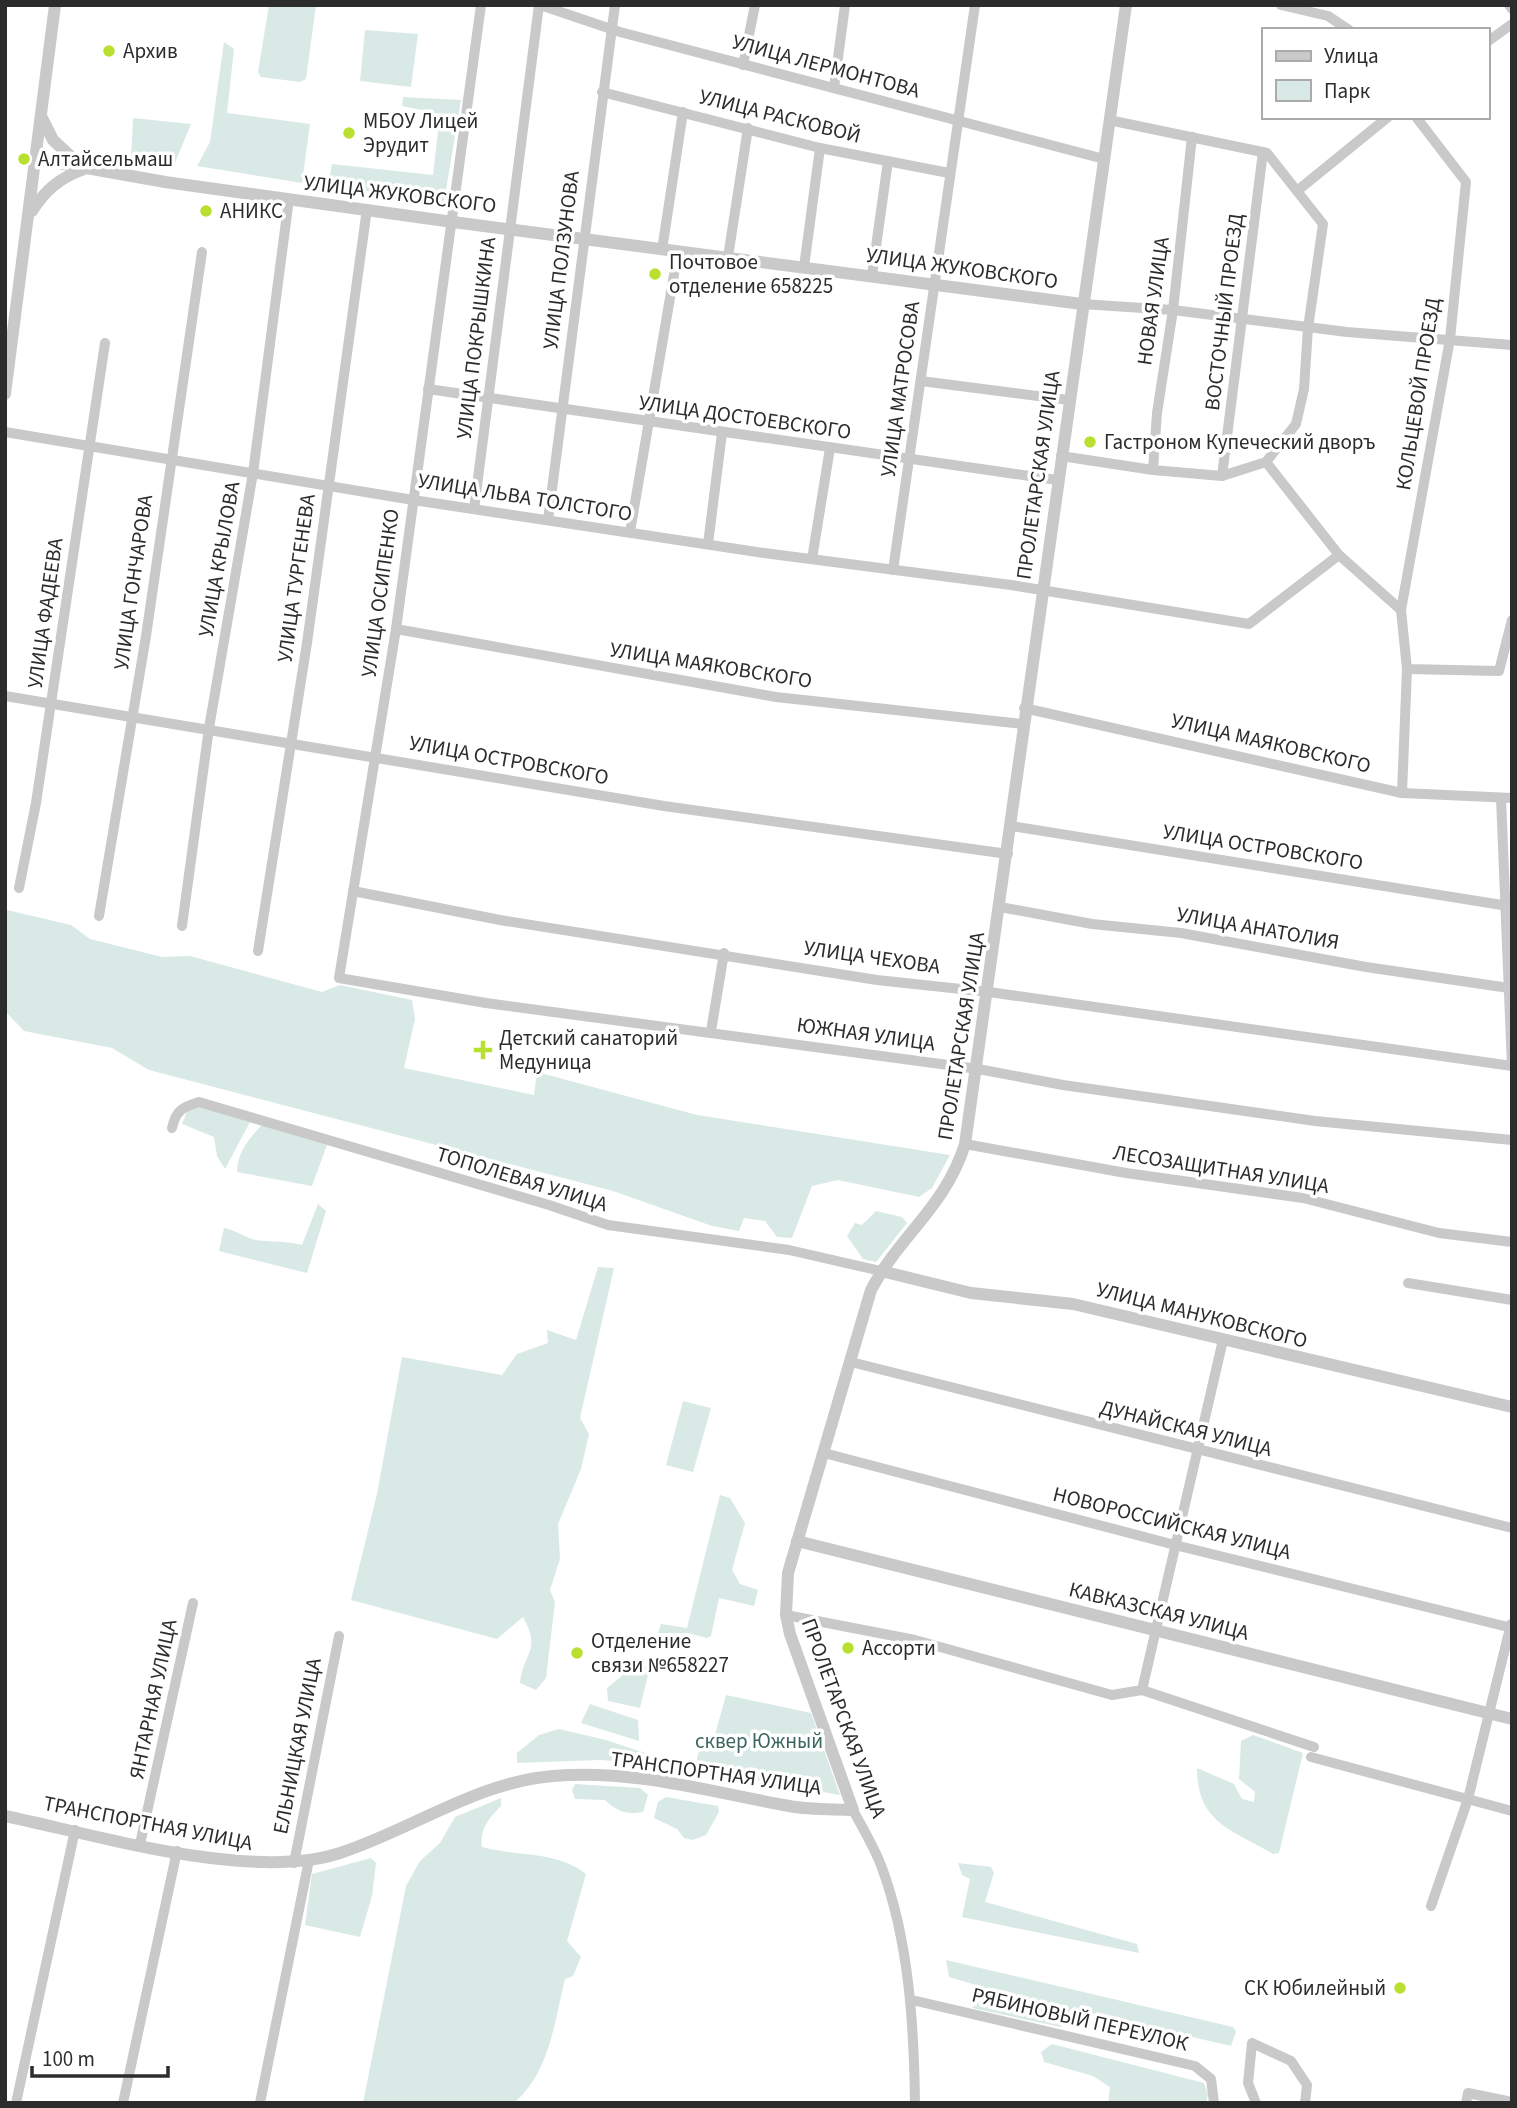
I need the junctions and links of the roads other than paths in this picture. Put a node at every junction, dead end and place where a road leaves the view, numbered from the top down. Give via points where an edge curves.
1 (55, 5) edge
2 (481, 5) edge
3 (540, 5) edge
4 (615, 5) edge
5 (755, 5) edge
6 (845, 5) edge
7 (975, 5) edge
8 (1126, 5) edge
9 (1281, 5) edge
10 (1512, 24) edge
11 (1346, 28) edge
12 (611, 29) junction
13 (1489, 41) edge
14 (743, 65) junction
15 (834, 88) junction
16 (602, 92) junction
17 (683, 112) junction
18 (40, 115) junction
19 (1386, 119) edge
20 (1418, 119) edge
21 (956, 120) junction
22 (1109, 120) junction
23 (748, 128) junction
24 (1192, 137) junction
25 (820, 148) junction
26 (1263, 152) junction
27 (36, 159) junction
28 (1104, 159) junction
29 (888, 161) junction
30 (85, 169) junction
31 (949, 173) junction
32 (1297, 191) junction
33 (289, 199) junction
34 (367, 209) junction
35 (29, 216) junction
36 (453, 222) junction
37 (510, 227) junction
38 (584, 238) junction
39 (662, 250) junction
40 (678, 251) junction
41 (202, 252) dead end
42 (728, 257) junction
43 (803, 267) junction
44 (872, 275) junction
45 (935, 284) junction
46 (1083, 304) junction
47 (1173, 310) junction
48 (1242, 321) junction
49 (1308, 328) junction
50 (1450, 340) junction
51 (105, 343) dead end
52 (1512, 345) edge
53 (921, 381) junction
54 (428, 389) junction
55 (5, 394) edge
56 (487, 398) junction
57 (1069, 400) junction
58 (562, 409) junction
59 (649, 423) junction
60 (5, 432) edge
61 (722, 433) junction
62 (90, 447) junction
63 (830, 448) junction
64 (1061, 456) junction
65 (170, 460) junction
66 (909, 460) junction
67 (1266, 462) junction
68 (1153, 470) junction
69 (253, 473) junction
70 (1222, 477) junction
71 (1057, 480) junction
72 (328, 486) junction
73 (413, 500) junction
74 (474, 509) junction
75 (548, 520) junction
76 (630, 532) junction
77 (708, 544) junction
78 (1339, 555) junction
79 (812, 559) junction
80 (893, 570) junction
81 (1041, 592) junction
82 (1401, 610) junction
83 (1512, 620) edge
84 (396, 629) junction
85 (1407, 669) junction
86 (5, 696) edge
87 (52, 704) junction
88 (1024, 708) junction
89 (133, 716) junction
90 (1022, 724) junction
91 (209, 728) junction
92 (291, 741) junction
93 (373, 756) junction
94 (1402, 793) junction
95 (1507, 798) edge
96 (1011, 826) junction
97 (1007, 854) junction
98 (19, 888) dead end
99 (353, 891) junction
100 (1507, 906) junction
101 (1000, 907) junction
102 (99, 916) dead end
103 (182, 926) dead end
104 (258, 951) dead end
105 (723, 953) junction
106 (339, 978) joint
107 (1509, 988) junction
108 (989, 992) junction
109 (711, 1031) junction
110 (1512, 1066) edge
111 (978, 1069) junction
112 (172, 1128) dead end
113 (1512, 1140) edge
114 (965, 1144) junction
115 (1512, 1242) edge
116 (881, 1271) junction
117 (1408, 1283) dead end
118 (1512, 1300) edge
119 (1223, 1340) junction
120 (851, 1362) junction
121 (1512, 1407) edge
122 (1199, 1451) junction
123 (824, 1453) junction
124 (1512, 1528) edge
125 (797, 1541) junction
126 (1175, 1545) junction
127 (193, 1603) dead end
128 (786, 1615) junction
129 (1511, 1626) edge
130 (1156, 1630) junction
131 (339, 1636) dead end
132 (1142, 1690) junction
133 (1490, 1713) junction
134 (1512, 1719) edge
135 (1468, 1799) junction
136 (853, 1810) junction
137 (1512, 1811) edge
138 (5, 1816) edge
139 (75, 1830) junction
140 (140, 1844) junction
141 (177, 1852) junction
142 (309, 1860) junction
143 (294, 1863) junction
144 (1432, 1906) dead end
145 (912, 2000) junction
146 (1467, 2098) edge
147 (1512, 2102) edge
148 (16, 2103) edge
149 (122, 2103) edge
150 (260, 2103) edge
151 (915, 2103) edge
152 (1214, 2103) edge
153 (1256, 2103) edge
154 (1305, 2103) edge

1 - 18 street
2 - 36 street, УЛИЦА ОСИПЕНКО
3 - 12 street, УЛИЦА ЛЕРМОНТОВА
3 - 37 street, УЛИЦА ПОКРЫШКИНА
4 - 12 street, УЛИЦА ПОЛЗУНОВА
5 - 14 street
6 - 15 street
7 - 21 street, УЛИЦА МАТРОСОВА
8 - 22 street, ПРОЛЕТАРСКАЯ УЛИЦА
9 - 11 street via 1328,16
10 - 13 street
12 - 14 street, УЛИЦА ЛЕРМОНТОВА
12 - 16 street, УЛИЦА ПОЛЗУНОВА
14 - 15 street, УЛИЦА ЛЕРМОНТОВА
15 - 21 street, УЛИЦА ЛЕРМОНТОВА
16 - 17 street, УЛИЦА РАСКОВОЙ
16 - 38 street, УЛИЦА ПОЛЗУНОВА
17 - 23 street, УЛИЦА РАСКОВОЙ
17 - 39 street
18 - 27 street
18 - 30 street via 53,140
19 - 32 street
20 - 50 street, КОЛЬЦЕВОЙ ПРОЕЗД via 1466,182
21 - 28 street, УЛИЦА ЛЕРМОНТОВА
21 - 31 street, УЛИЦА МАТРОСОВА
22 - 24 street
22 - 28 street, ПРОЛЕТАРСКАЯ УЛИЦА
23 - 25 street, УЛИЦА РАСКОВОЙ
23 - 42 street
24 - 26 street
24 - 47 street, НОВАЯ УЛИЦА
25 - 29 street, УЛИЦА РАСКОВОЙ
25 - 43 street
26 - 32 street
26 - 48 street, ВОСТОЧНЫЙ ПРОЕЗД
27 - 30 street, УЛИЦА ЖУКОВСКОГО
27 - 35 street
28 - 46 street, ПРОЛЕТАРСКАЯ УЛИЦА
29 - 31 street, УЛИЦА РАСКОВОЙ
29 - 44 street
30 - 33 street, УЛИЦА ЖУКОВСКОГО
30 - 35 street via 51,187
31 - 45 street, УЛИЦА МАТРОСОВА
32 - 49 street via 1323,224
33 - 34 street, УЛИЦА ЖУКОВСКОГО
33 - 69 street, УЛИЦА КРЫЛОВА
34 - 36 street, УЛИЦА ЖУКОВСКОГО
34 - 72 street, УЛИЦА ТУРГЕНЕВА
35 - 55 street
36 - 37 street, УЛИЦА ЖУКОВСКОГО
36 - 54 street, УЛИЦА ОСИПЕНКО
37 - 38 street, УЛИЦА ЖУКОВСКОГО
37 - 56 street, УЛИЦА ПОКРЫШКИНА
38 - 39 street, УЛИЦА ЖУКОВСКОГО
38 - 58 street, УЛИЦА ПОЛЗУНОВА
39 - 40 street, УЛИЦА ЖУКОВСКОГО
40 - 42 street, УЛИЦА ЖУКОВСКОГО
40 - 59 street
41 - 65 street, УЛИЦА ГОНЧАРОВА
42 - 43 street, УЛИЦА ЖУКОВСКОГО
43 - 44 street, УЛИЦА ЖУКОВСКОГО
44 - 45 street, УЛИЦА ЖУКОВСКОГО
45 - 46 street, УЛИЦА ЖУКОВСКОГО
45 - 53 street, УЛИЦА МАТРОСОВА
46 - 47 street, УЛИЦА ЖУКОВСКОГО
46 - 57 street, ПРОЛЕТАРСКАЯ УЛИЦА
47 - 48 street, УЛИЦА ЖУКОВСКОГО
47 - 68 street, НОВАЯ УЛИЦА
48 - 49 street, УЛИЦА ЖУКОВСКОГО
48 - 70 street, ВОСТОЧНЫЙ ПРОЕЗД
49 - 50 street, УЛИЦА ЖУКОВСКОГО
49 - 67 street via 1304,389 1296,424
50 - 52 street, УЛИЦА ЖУКОВСКОГО
50 - 82 street, КОЛЬЦЕВОЙ ПРОЕЗД
51 - 62 street, УЛИЦА ФАДЕЕВА
53 - 57 street
53 - 66 street, УЛИЦА МАТРОСОВА
54 - 56 street, УЛИЦА ДОСТОЕВСКОГО
54 - 73 street, УЛИЦА ОСИПЕНКО
56 - 58 street, УЛИЦА ДОСТОЕВСКОГО
56 - 74 street, УЛИЦА ПОКРЫШКИНА
57 - 64 street, ПРОЛЕТАРСКАЯ УЛИЦА
58 - 59 street, УЛИЦА ДОСТОЕВСКОГО
58 - 75 street, УЛИЦА ПОЛЗУНОВА
59 - 61 street, УЛИЦА ДОСТОЕВСКОГО
59 - 76 street
60 - 62 street, УЛИЦА ЛЬВА ТОЛСТОГО
61 - 63 street, УЛИЦА ДОСТОЕВСКОГО
61 - 77 street
62 - 65 street, УЛИЦА ЛЬВА ТОЛСТОГО
62 - 87 street, УЛИЦА ФАДЕЕВА
63 - 66 street, УЛИЦА ДОСТОЕВСКОГО
63 - 79 street
64 - 68 street
64 - 71 street, ПРОЛЕТАРСКАЯ УЛИЦА
65 - 69 street, УЛИЦА ЛЬВА ТОЛСТОГО
65 - 89 street, УЛИЦА ГОНЧАРОВА
66 - 71 street, УЛИЦА ДОСТОЕВСКОГО
66 - 80 street, УЛИЦА МАТРОСОВА
67 - 70 street
67 - 78 street
68 - 70 street
69 - 72 street, УЛИЦА ЛЬВА ТОЛСТОГО
69 - 91 street, УЛИЦА КРЫЛОВА
71 - 81 street, ПРОЛЕТАРСКАЯ УЛИЦА
72 - 73 street, УЛИЦА ЛЬВА ТОЛСТОГО
72 - 92 street, УЛИЦА ТУРГЕНЕВА
73 - 74 street, УЛИЦА ЛЬВА ТОЛСТОГО
73 - 84 street, УЛИЦА ОСИПЕНКО
74 - 75 street, УЛИЦА ЛЬВА ТОЛСТОГО
75 - 76 street, УЛИЦА ЛЬВА ТОЛСТОГО
76 - 77 street, УЛИЦА ЛЬВА ТОЛСТОГО
77 - 79 street, УЛИЦА ЛЬВА ТОЛСТОГО
78 - 81 street, УЛИЦА ЛЬВА ТОЛСТОГО via 1249,624
78 - 82 street
79 - 80 street, УЛИЦА ЛЬВА ТОЛСТОГО
80 - 81 street, УЛИЦА ЛЬВА ТОЛСТОГО
81 - 88 street, ПРОЛЕТАРСКАЯ УЛИЦА
82 - 85 street, КОЛЬЦЕВОЙ ПРОЕЗД
83 - 85 street via 1499,671
84 - 90 street, УЛИЦА МАЯКОВСКОГО via 776,697
84 - 93 street, УЛИЦА ОСИПЕНКО
85 - 94 street, КОЛЬЦЕВОЙ ПРОЕЗД
86 - 87 street, УЛИЦА ОСТРОВСКОГО
87 - 89 street, УЛИЦА ОСТРОВСКОГО
87 - 98 street, УЛИЦА ФАДЕЕВА
88 - 90 street, ПРОЛЕТАРСКАЯ УЛИЦА
88 - 94 street, УЛИЦА МАЯКОВСКОГО
89 - 91 street, УЛИЦА ОСТРОВСКОГО
89 - 102 street, УЛИЦА ГОНЧАРОВА
90 - 96 street, ПРОЛЕТАРСКАЯ УЛИЦА
91 - 92 street, УЛИЦА ОСТРОВСКОГО
91 - 103 street, УЛИЦА КРЫЛОВА
92 - 93 street, УЛИЦА ОСТРОВСКОГО
92 - 104 street, УЛИЦА ТУРГЕНЕВА
93 - 97 street, УЛИЦА ОСТРОВСКОГО via 664,806
93 - 99 street, УЛИЦА ОСИПЕНКО
94 - 95 street, УЛИЦА МАЯКОВСКОГО
95 - 100 street
96 - 97 street, ПРОЛЕТАРСКАЯ УЛИЦА
96 - 100 street, УЛИЦА ОСТРОВСКОГО
97 - 101 street, ПРОЛЕТАРСКАЯ УЛИЦА
99 - 105 street, УЛИЦА ЧЕХОВА via 500,920
99 - 106 street, УЛИЦА ОСИПЕНКО
100 - 107 street
101 - 107 street, УЛИЦА АНАТОЛИЯ
101 - 108 street, ПРОЛЕТАРСКАЯ УЛИЦА
105 - 108 street, УЛИЦА ЧЕХОВА
105 - 109 street
106 - 109 street, ЮЖНАЯ УЛИЦА via 486,1003
107 - 110 street
108 - 110 street, УЛИЦА ЧЕХОВА
108 - 111 street, ПРОЛЕТАРСКАЯ УЛИЦА
109 - 111 street, ЮЖНАЯ УЛИЦА
111 - 113 street, ЮЖНАЯ УЛИЦА via 1315,1121
111 - 114 street, ПРОЛЕТАРСКАЯ УЛИЦА
112 - 116 street, ТОПОЛЕВАЯ УЛИЦА via 175,1114 200,1102 608,1225 789,1250
114 - 115 street, ЛЕСОЗАЩИТНАЯ УЛИЦА via 1303,1198 1439,1233
114 - 116 street, ПРОЛЕТАРСКАЯ УЛИЦА via 948,1188
116 - 119 street, УЛИЦА МАНУКОВСКОГО via 971,1293 1073,1304
116 - 120 street, ПРОЛЕТАРСКАЯ УЛИЦА via 871,1290
117 - 118 street
119 - 121 street, УЛИЦА МАНУКОВСКОГО
119 - 122 street
120 - 122 street, ДУНАЙСКАЯ УЛИЦА
120 - 123 street, ПРОЛЕТАРСКАЯ УЛИЦА
122 - 124 street, ДУНАЙСКАЯ УЛИЦА
122 - 126 street
123 - 125 street, ПРОЛЕТАРСКАЯ УЛИЦА
123 - 126 street, НОВОРОССИЙСКАЯ УЛИЦА
125 - 128 street, ПРОЛЕТАРСКАЯ УЛИЦА via 788,1573
125 - 130 street, КАВКАЗСКАЯ УЛИЦА
126 - 129 street, НОВОРОССИЙСКАЯ УЛИЦА
126 - 130 street
127 - 140 street, ЯНТАРНАЯ УЛИЦА
128 - 132 street via 915,1640 1112,1695
128 - 136 street, ПРОЛЕТАРСКАЯ УЛИЦА
129 - 133 street
130 - 132 street
130 - 133 street, КАВКАЗСКАЯ УЛИЦА
131 - 143 street, ЕЛЬНИЦКАЯ УЛИЦА
132 - 135 street via 1313,1752
133 - 134 street, КАВКАЗСКАЯ УЛИЦА
133 - 135 street
135 - 137 street
135 - 144 street
136 - 142 street, ТРАНСПОРТНАЯ УЛИЦА via 792,1807 659,1780 552,1776 509,1783 339,1854
136 - 145 street, ПРОЛЕТАРСКАЯ УЛИЦА via 889,1888
138 - 139 street, ТРАНСПОРТНАЯ УЛИЦА
139 - 140 street, ТРАНСПОРТНАЯ УЛИЦА
139 - 148 street
140 - 141 street, ТРАНСПОРТНАЯ УЛИЦА
141 - 143 street, ТРАНСПОРТНАЯ УЛИЦА
141 - 149 street
142 - 143 street, ТРАНСПОРТНАЯ УЛИЦА
142 - 150 street, ЕЛЬНИЦКАЯ УЛИЦА
145 - 151 street, ПРОЛЕТАРСКАЯ УЛИЦА
145 - 152 street, РЯБИНОВЫЙ ПЕРЕУЛОК via 1195,2066 1211,2079
146 - 147 street
153 - 154 street via 1248,2082 1252,2043 1291,2061 1307,2085

